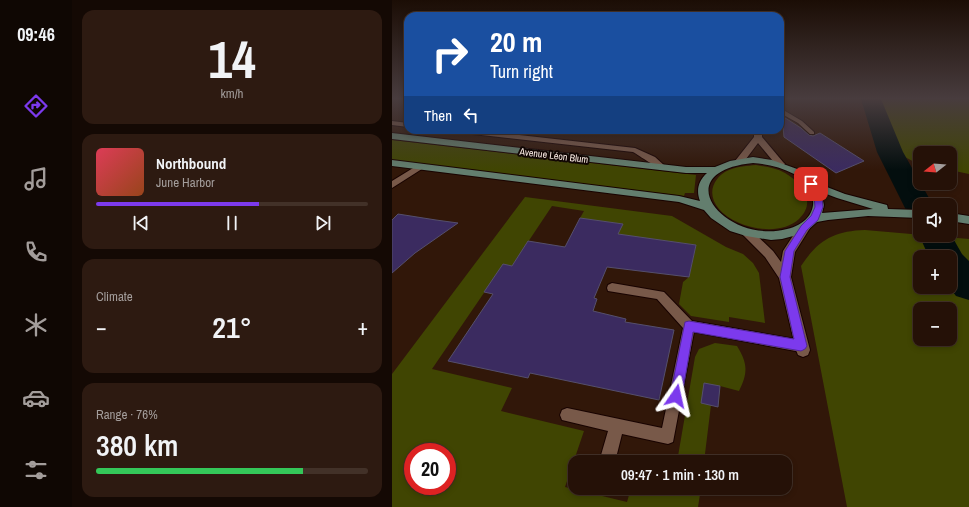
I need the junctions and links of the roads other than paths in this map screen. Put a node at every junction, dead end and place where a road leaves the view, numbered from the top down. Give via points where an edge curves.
1 (392, 123) edge
2 (801, 123) edge
3 (404, 124) edge
4 (812, 133) dead end
5 (490, 134) edge
6 (757, 134) edge
7 (759, 134) edge
8 (392, 136) edge
9 (740, 161) junction
10 (392, 163) edge
11 (780, 164) junction
12 (421, 167) junction
13 (662, 167) junction
14 (716, 170) junction
15 (811, 184) junction
16 (392, 185) edge
17 (708, 207) junction
18 (894, 212) junction
19 (913, 213) edge
20 (815, 218) junction
21 (957, 219) edge
22 (969, 220) edge
23 (804, 228) junction
24 (747, 233) junction
25 (785, 277) junction
26 (612, 288) dead end
27 (689, 326) junction
28 (802, 348) joint
29 (567, 415) dead end
30 (617, 426) junction
31 (609, 455) edge

1 - 3 lane
2 - 4 lane
5 - 13 lane via 636,150
6 - 9 street
7 - 11 street
8 - 13 street, Avenue Léon Blum
9 - 11 street via 767,161
9 - 14 street
10 - 12 street
11 - 15 street via 803,176
12 - 16 lane
12 - 17 street via 679,199
13 - 14 street, Avenue Léon Blum
14 - 17 street via 708,177 704,186
15 - 18 street
15 - 20 street via 818,195 819,207
17 - 24 street via 717,218
18 - 19 street
18 - 20 street via 844,213
20 - 23 street
21 - 22 street
23 - 24 street via 788,234 768,236
23 - 25 street via 789,251
24 - 25 street via 769,254
25 - 28 street
26 - 27 lane via 660,296
27 - 28 lane
27 - 30 lane via 668,437
29 - 30 lane
30 - 31 lane

